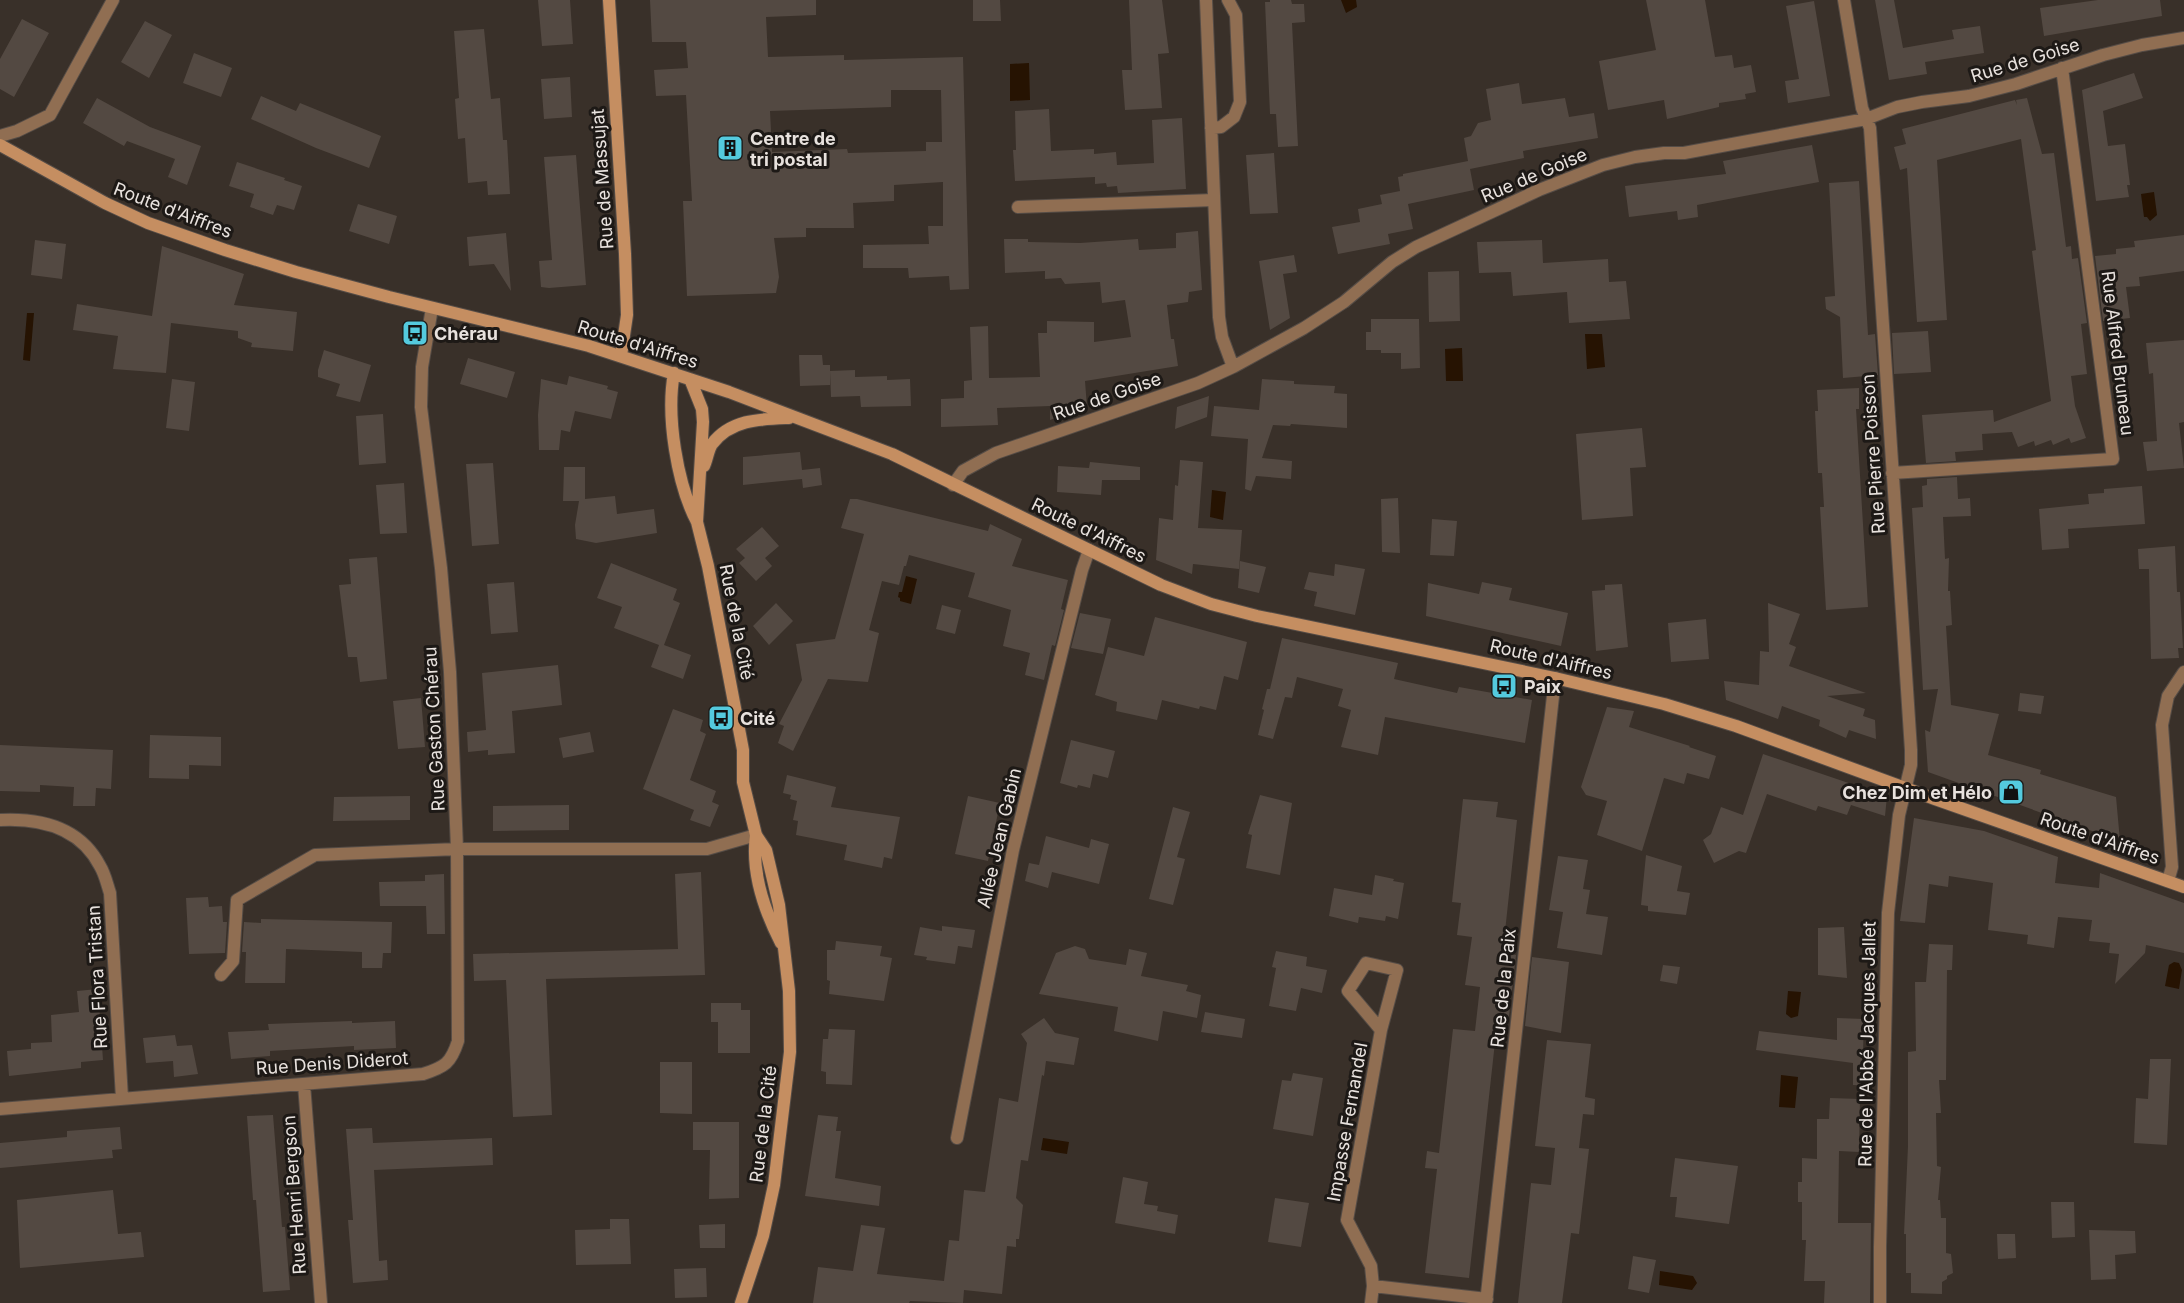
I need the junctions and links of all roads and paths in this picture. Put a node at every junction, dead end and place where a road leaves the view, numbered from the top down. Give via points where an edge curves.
1 (113, 0) edge
2 (609, 0) edge
3 (1206, 0) edge
4 (1228, 0) edge
5 (1844, 0) edge
6 (2184, 38) edge
7 (2062, 68) junction
8 (1866, 118) junction
9 (1211, 128) junction
10 (0, 136) edge
11 (0, 145) edge
12 (1214, 200) junction
13 (1018, 207) dead end
14 (432, 308) junction
15 (621, 356) junction
16 (1233, 367) junction
17 (675, 373) junction
18 (690, 379) junction
19 (798, 418) junction
20 (1892, 472) junction
21 (698, 481) junction
22 (953, 485) junction
23 (697, 522) junction
24 (1089, 550) junction
25 (2184, 672) edge
26 (1555, 678) junction
27 (1905, 788) junction
28 (0, 820) edge
29 (756, 835) junction
30 (457, 849) junction
31 (2168, 881) junction
32 (2184, 887) edge
33 (221, 975) dead end
34 (1381, 1030) junction
35 (304, 1084) junction
36 (122, 1098) junction
37 (0, 1109) edge
38 (957, 1138) dead end
39 (1373, 1286) junction
40 (1487, 1301) edge
41 (321, 1303) edge
42 (741, 1303) edge
43 (1371, 1303) edge
44 (1880, 1303) edge

1 - 10 street via 50,115
2 - 15 main road, Rue de Massujat via 625,254 627,315
3 - 9 street
4 - 9 street via 1236,15 1240,102 1234,117 1221,127
5 - 8 street, Rue Pierre Poisson
6 - 7 street, Rue de Goise via 2142,45
7 - 8 street, Rue de Goise via 1969,96 1897,107
7 - 20 street, Rue Alfred Bruneau via 2113,459
8 - 16 street, Rue de Goise via 1603,165 1416,247 1344,302
8 - 20 street, Rue Pierre Poisson via 1870,128
9 - 12 street
11 - 14 main road, Route d'Aiffres via 148,223 296,272
12 - 13 street
12 - 16 street via 1219,317
14 - 15 main road, Route d'Aiffres
14 - 30 street, Rue Gaston Chérau via 422,367 421,407 450,672
15 - 17 main road, Route d'Aiffres
16 - 22 street, Rue de Goise via 1198,383 996,453 963,471
17 - 18 main road, Route d'Aiffres
17 - 23 main road, Rue de la Cité via 672,388 676,452
18 - 19 main road, Route d'Aiffres
18 - 21 main road, Rue de la Cité via 702,409
19 - 21 main road, Rue de la Cité via 750,420 734,426 712,445
19 - 22 main road, Route d'Aiffres via 892,454
20 - 27 street, Rue Pierre Poisson via 1911,750
21 - 23 main road, Rue de la Cité
22 - 24 main road, Route d'Aiffres
23 - 29 main road, Rue de la Cité via 744,750 743,782
24 - 26 main road, Route d'Aiffres via 1211,604
24 - 38 street, Allée Jean Gabin via 1013,850
25 - 31 street via 2168,696 2162,725 2172,867
26 - 27 main road, Route d'Aiffres via 1736,726
26 - 40 street, Rue de la Paix
27 - 31 main road, Route d'Aiffres
27 - 44 street, Rue de l'Abbé Jacques Jallet via 1888,913
28 - 36 street, Rue Flora Tristan via 25,818 56,826 81,841 100,866 110,893
29 - 30 street via 707,849
29 - 42 main road, Rue de la Cité via 755,871 773,928 783,946 789,991 790,1052 774,1185 763,1236
30 - 33 street via 315,855 237,900 233,960
30 - 35 street, Rue Denis Diderot via 458,1041 453,1057 440,1069 423,1074
31 - 32 main road, Route d'Aiffres
34 - 34 street, Impasse Fernandel via 1397,970 1366,963 1348,991
34 - 39 street, Impasse Fernandel via 1347,1220 1371,1266
35 - 36 street, Rue Denis Diderot
35 - 41 street, Rue Henri Bergson
36 - 37 street, Rue Denis Diderot
39 - 40 street
39 - 43 street, Impasse Fernandel

